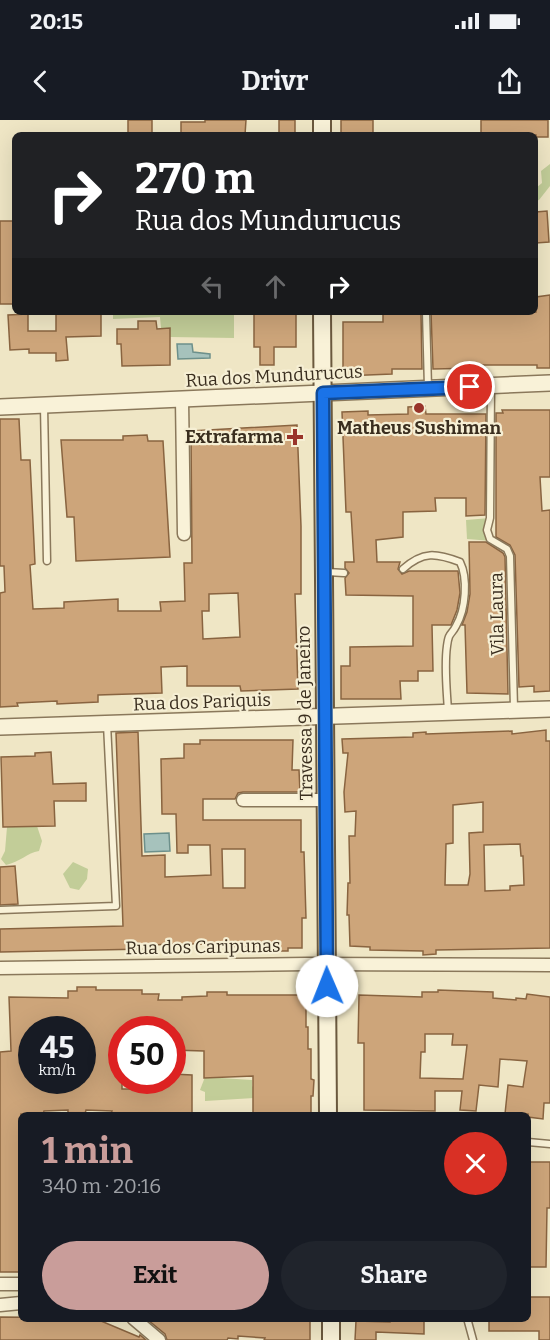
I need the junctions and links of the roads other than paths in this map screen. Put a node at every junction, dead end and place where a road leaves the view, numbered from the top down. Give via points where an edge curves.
1 (322, 315) edge
2 (426, 315) edge
3 (550, 383) edge
4 (491, 386) junction
5 (428, 389) junction
6 (323, 393) junction
7 (182, 400) junction
8 (44, 405) junction
9 (0, 407) edge
10 (184, 534) dead end
11 (47, 561) dead end
12 (403, 569) dead end
13 (323, 572) junction
14 (344, 573) dead end
15 (550, 709) edge
16 (514, 710) junction
17 (448, 712) junction
18 (324, 718) junction
19 (107, 724) junction
20 (0, 728) edge
21 (243, 800) dead end
22 (326, 800) junction
23 (0, 910) edge
24 (326, 964) junction
25 (550, 965) edge
26 (0, 968) edge
27 (328, 1112) edge
28 (531, 1142) edge
29 (550, 1144) edge
30 (0, 1284) edge
31 (18, 1284) edge
32 (18, 1303) edge
33 (0, 1305) edge
34 (139, 1322) edge
35 (330, 1322) edge
36 (468, 1322) edge
37 (159, 1340) edge
38 (331, 1340) edge
39 (473, 1340) edge

1 - 6 main road, Travessa 9 de Janeiro
2 - 5 lane
3 - 4 street, Rua dos Mundurucus
4 - 5 street, Rua dos Mundurucus
4 - 16 lane, Vila Laura via 487,530 490,539 507,549 510,556
5 - 6 street, Rua dos Mundurucus
6 - 7 street, Rua dos Mundurucus
6 - 13 main road, Travessa 9 de Janeiro
7 - 8 street, Rua dos Mundurucus
7 - 10 street
8 - 9 street, Rua dos Mundurucus
8 - 11 lane
12 - 17 lane via 427,555 443,555 460,562 465,571 463,604 456,627 449,633
13 - 14 lane
13 - 18 main road, Travessa 9 de Janeiro
15 - 16 street, Rua dos Pariquis
16 - 17 street, Rua dos Pariquis
17 - 18 street, Rua dos Pariquis
18 - 19 street, Rua dos Pariquis
18 - 22 main road, Travessa 9 de Janeiro
19 - 20 street, Rua dos Pariquis
19 - 23 lane via 116,906
21 - 22 street
22 - 24 main road, Travessa 9 de Janeiro
24 - 25 street, Rua dos Caripunas
24 - 26 street, Rua dos Caripunas
24 - 27 main road, Travessa 9 de Janeiro
28 - 29 lane
30 - 31 street
32 - 33 street
34 - 37 street
35 - 38 main road
36 - 39 lane

